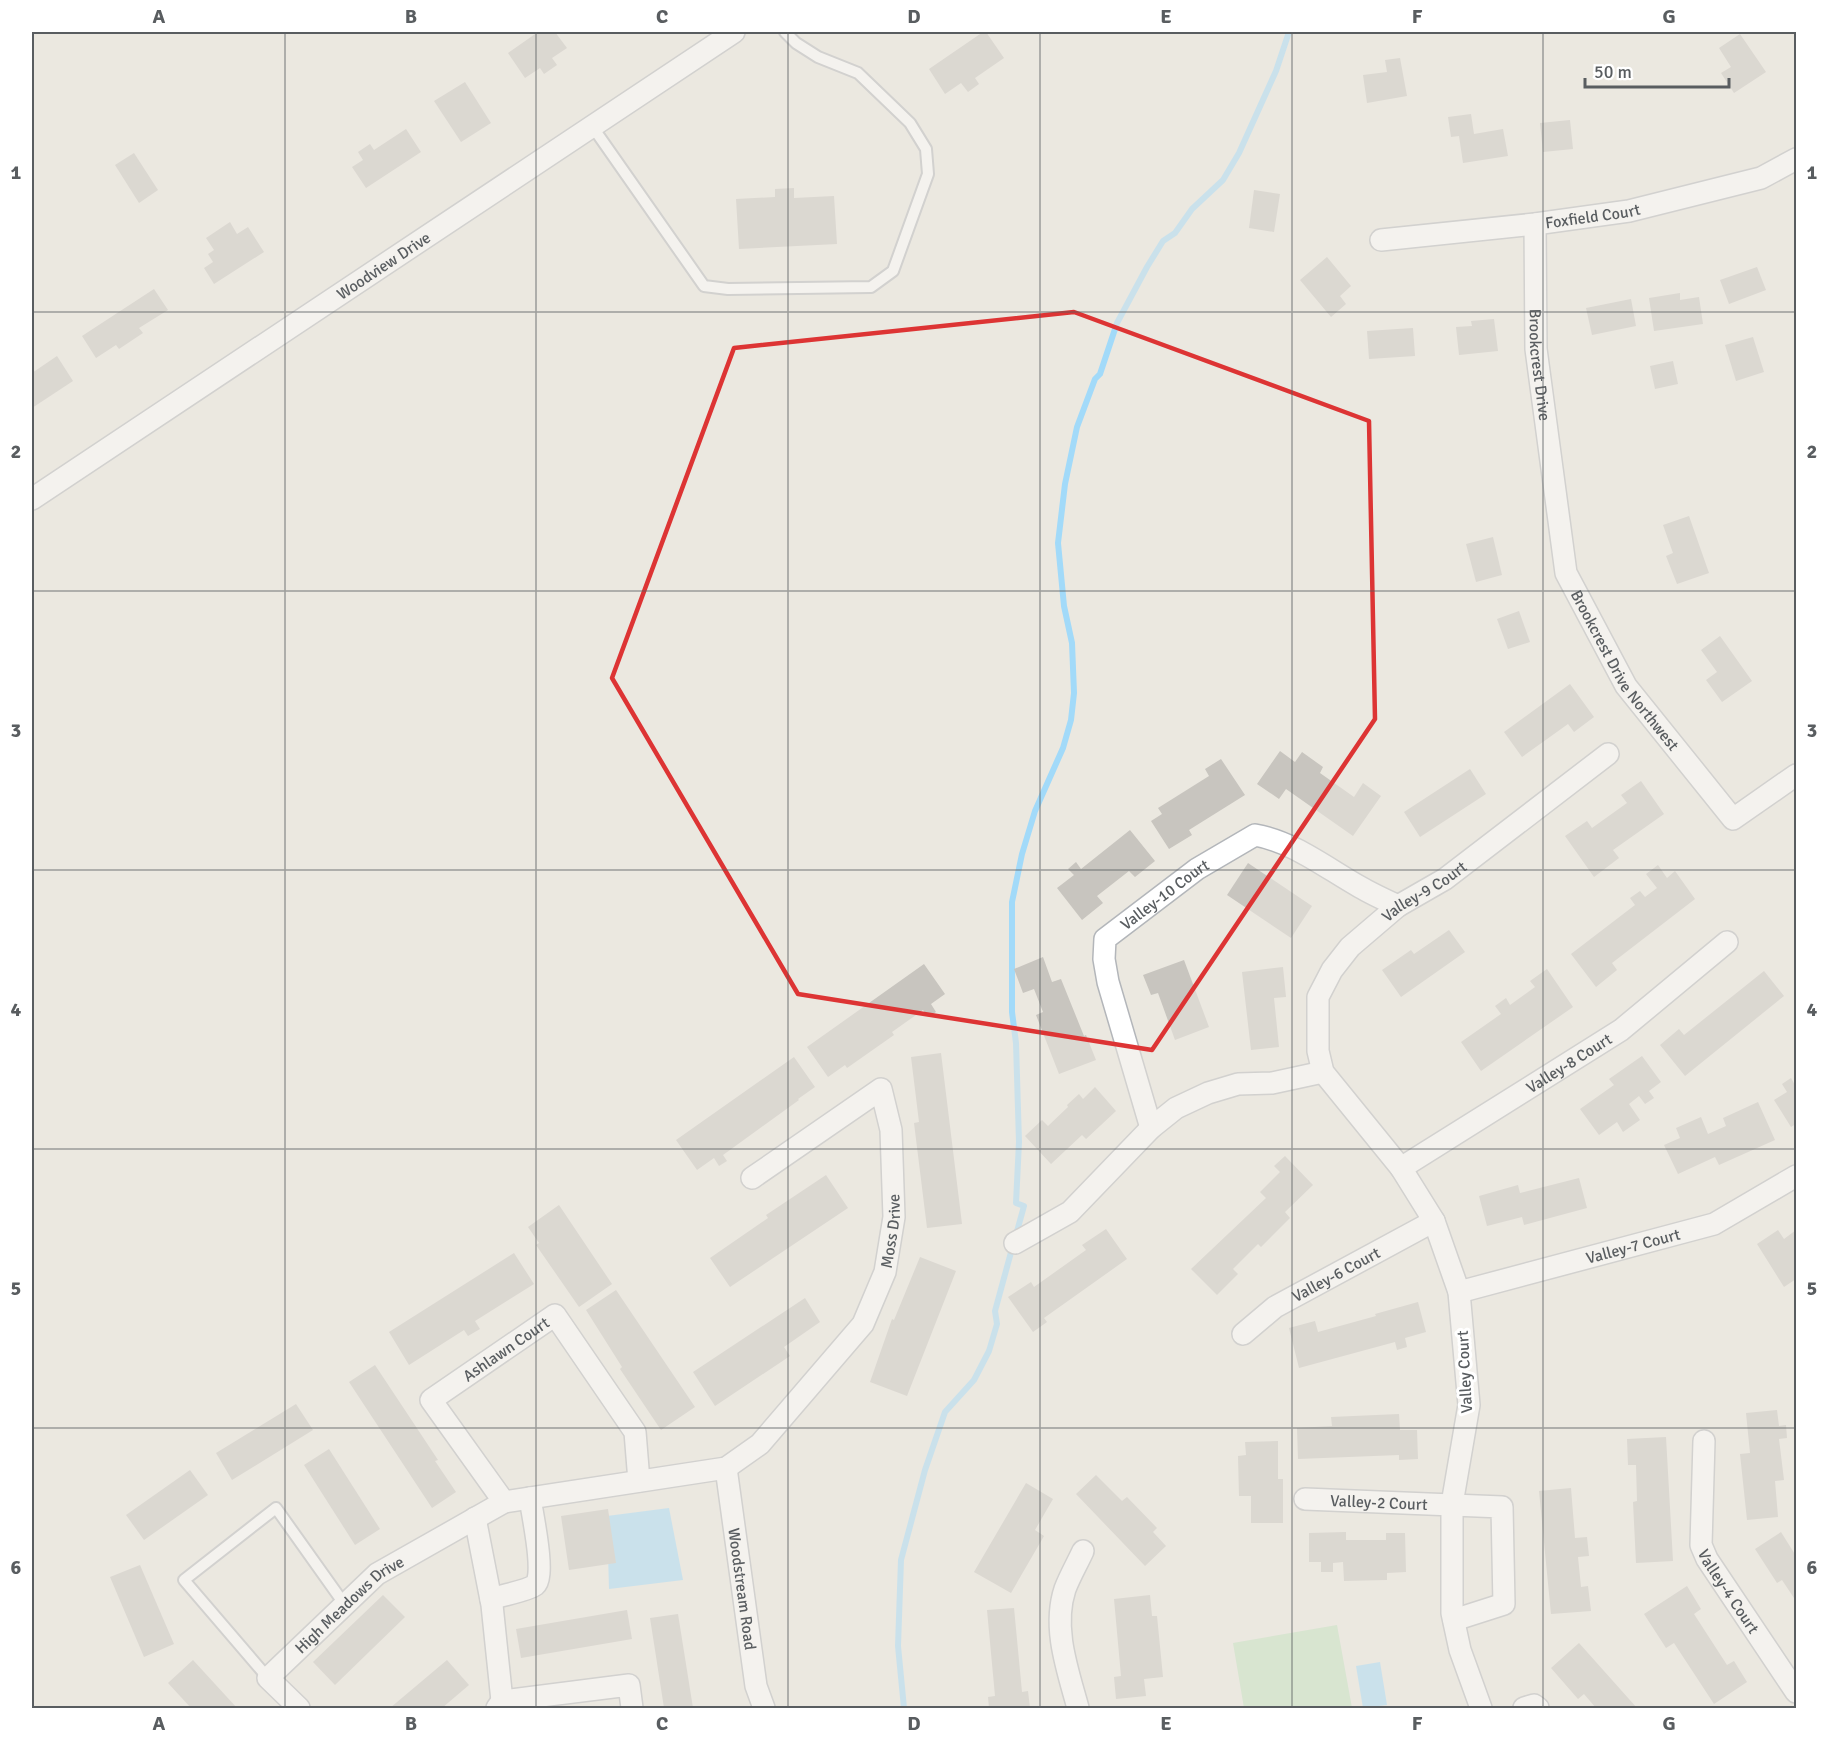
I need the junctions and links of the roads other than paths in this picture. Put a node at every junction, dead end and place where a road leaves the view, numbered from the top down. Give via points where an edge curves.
1 (734, 32) edge
2 (785, 32) edge
3 (592, 126) junction
4 (1797, 159) edge
5 (1535, 224) junction
6 (1381, 240) dead end
7 (32, 499) edge
8 (1557, 503) joint
9 (1608, 754) dead end
10 (1797, 775) edge
11 (1398, 906) junction
12 (1727, 942) dead end
13 (1323, 1072) junction
14 (1151, 1128) junction
15 (1401, 1168) junction
16 (1797, 1176) edge
17 (752, 1178) dead end
18 (1434, 1221) junction
19 (1015, 1243) dead end
20 (1459, 1292) junction
21 (1242, 1334) dead end
22 (1704, 1441) dead end
23 (726, 1468) junction
24 (639, 1481) junction
25 (530, 1498) junction
26 (1305, 1499) dead end
27 (504, 1502) junction
28 (1452, 1504) junction
29 (475, 1518) junction
30 (1083, 1551) dead end
31 (491, 1599) junction
32 (345, 1605) junction
33 (1454, 1620) junction
34 (268, 1678) junction
35 (1797, 1692) edge
36 (499, 1705) edge
37 (299, 1708) edge
38 (632, 1708) edge
39 (764, 1708) edge
40 (1078, 1708) edge
41 (1481, 1708) edge
42 (1524, 1708) edge
43 (1538, 1708) edge

1 - 3 street, Woodview Drive
2 - 3 lane via 818,57 858,73 910,123 926,149 928,174 893,272 871,287 704,286
3 - 7 street, Woodview Drive
4 - 5 street, Foxfield Court via 1761,178 1629,211
5 - 6 street, Foxfield Court
5 - 8 street, Brookcrest Drive via 1536,349
8 - 10 street, Brookcrest Drive Northwest via 1566,573 1626,686 1733,819
9 - 11 street, Valley-9 Court via 1445,879
11 - 13 street, Valley-9 Court via 1350,947 1318,997 1318,1051
11 - 14 street, Valley-10 Court via 1295,848 1255,835 1197,869 1105,939 1108,982
12 - 15 street, Valley-8 Court via 1621,1030
13 - 14 street via 1272,1083 1238,1084 1208,1093 1176,1108
13 - 15 street, Valley Court
14 - 19 street via 1070,1212
15 - 18 street, Valley Court
16 - 20 street, Valley-7 Court via 1714,1224
17 - 23 street, Moss Drive via 881,1089 891,1130 894,1217 885,1272 863,1323 760,1444
18 - 20 street, Valley Court
18 - 21 street, Valley-6 Court via 1275,1307
20 - 28 street, Valley Court via 1469,1406
22 - 35 street, Valley-4 Court via 1701,1545
23 - 24 street, High Meadows Drive
23 - 39 street, Woodstream Road via 756,1686
24 - 25 street, High Meadows Drive
24 - 27 street, Ashlawn Court via 634,1432 555,1316 431,1400
25 - 27 street, High Meadows Drive
25 - 31 street via 540,1579 534,1586
26 - 28 street, Valley-2 Court
27 - 29 street, High Meadows Drive
28 - 33 street, Valley Court
28 - 33 street, Valley-2 Court via 1502,1507 1504,1604
29 - 31 street
29 - 32 street, High Meadows Drive via 377,1574
30 - 40 street via 1065,1590 1060,1617 1062,1646
31 - 36 street
32 - 34 street, High Meadows Drive
32 - 34 lane via 276,1508 184,1580
33 - 41 street, Valley Court via 1460,1650
34 - 37 street
36 - 38 street via 629,1685
42 - 43 street

